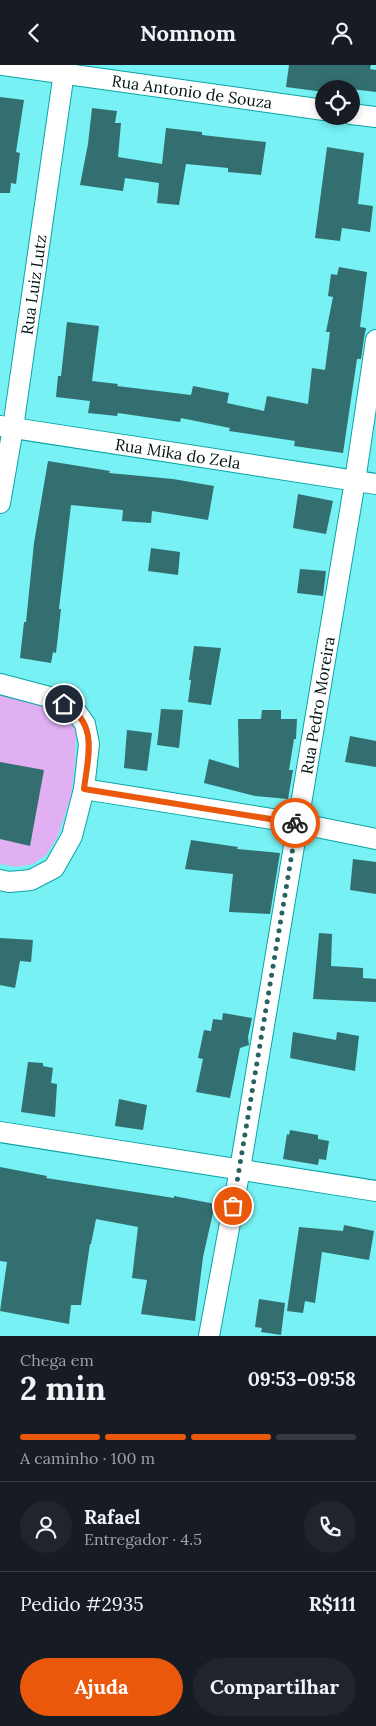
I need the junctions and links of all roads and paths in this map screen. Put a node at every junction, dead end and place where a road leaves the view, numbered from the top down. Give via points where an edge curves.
1 (3, 65) edge
2 (64, 70) edge
3 (315, 109) edge
4 (360, 115) edge
5 (376, 117) edge
6 (376, 340) edge
7 (6, 427) edge
8 (355, 481) junction
9 (376, 484) edge
10 (0, 503) edge
11 (0, 684) edge
12 (84, 789) junction
13 (297, 823) junction
14 (376, 839) edge
15 (0, 880) edge
16 (0, 1132) edge
17 (240, 1169) junction
18 (376, 1191) edge
19 (210, 1336) edge

1 - 2 street, Rua Antonio de Souza
2 - 3 street, Rua Antonio de Souza
2 - 7 street, Rua Luiz Lutz
4 - 5 street
6 - 8 street, Rua Pedro Moreira
7 - 8 street, Rua Mika do Zela
7 - 10 street, Rua Luiz Lutz
8 - 9 street, Rua Mika do Zela
8 - 13 street, Rua Pedro Moreira
11 - 12 street via 53,698 75,710 85,724 89,744
12 - 13 street
12 - 15 street via 72,836 54,868 31,880
13 - 14 street
13 - 17 street, Rua Pedro Moreira
16 - 17 street
17 - 18 street
17 - 19 street, Rua Pedro Moreira

